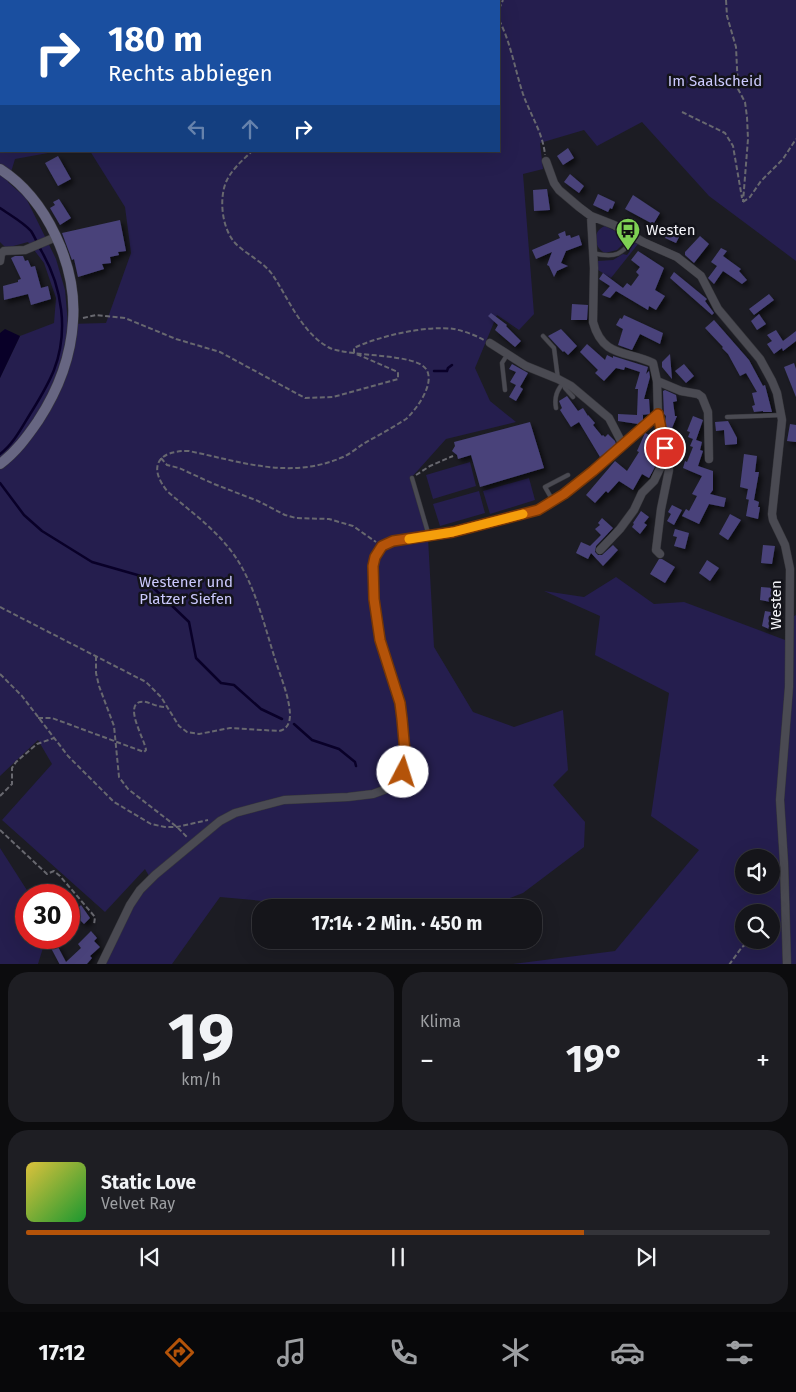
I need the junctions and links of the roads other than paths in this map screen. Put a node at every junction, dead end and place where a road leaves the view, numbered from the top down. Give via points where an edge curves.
1 (546, 161) road end
2 (0, 169) edge
3 (591, 216) junction
4 (56, 237) junction
5 (636, 238) junction
6 (593, 253) junction
7 (0, 256) edge
8 (543, 336) dead end
9 (490, 343) road end
10 (507, 355) junction
11 (561, 380) junction
12 (657, 381) junction
13 (504, 390) dead end
14 (573, 397) dead end
15 (556, 408) dead end
16 (658, 414) junction
17 (782, 416) junction
18 (728, 417) dead end
19 (623, 445) junction
20 (709, 459) dead end
21 (667, 460) junction
22 (0, 464) edge
23 (568, 475) dead end
24 (412, 478) road end
25 (553, 501) junction
26 (432, 535) junction
27 (600, 550) dead end
28 (660, 554) dead end
29 (101, 964) edge
30 (787, 964) edge

1 - 3 street, Westen via 559,190
2 - 4 main road via 26,189
3 - 5 street, Westen
3 - 6 street
4 - 7 street via 25,250 4,251
4 - 22 main road via 72,295 73,321 64,365 53,396 20,446
5 - 6 lane via 612,257
5 - 17 street, Westen via 677,257 700,276 718,309 760,359 777,393
6 - 12 street via 595,330 604,343 617,352 654,362
8 - 11 lane via 554,348
9 - 10 street
10 - 11 street
10 - 13 lane via 502,363
11 - 14 lane
11 - 15 lane via 554,400
11 - 19 street via 609,418
12 - 16 street
12 - 20 street via 702,397 708,412
16 - 19 street
16 - 21 street
17 - 18 lane
17 - 30 street, Westen via 772,509 790,568 789,687 780,800
19 - 25 street
21 - 27 street via 642,493 634,510
21 - 28 street via 669,470 656,550
23 - 25 lane via 545,487
24 - 26 lane
25 - 26 street via 538,510
26 - 29 street via 399,539 382,546 373,566 380,640 400,703 405,762 400,778 389,788 373,794 284,800 236,814 208,830 137,894

